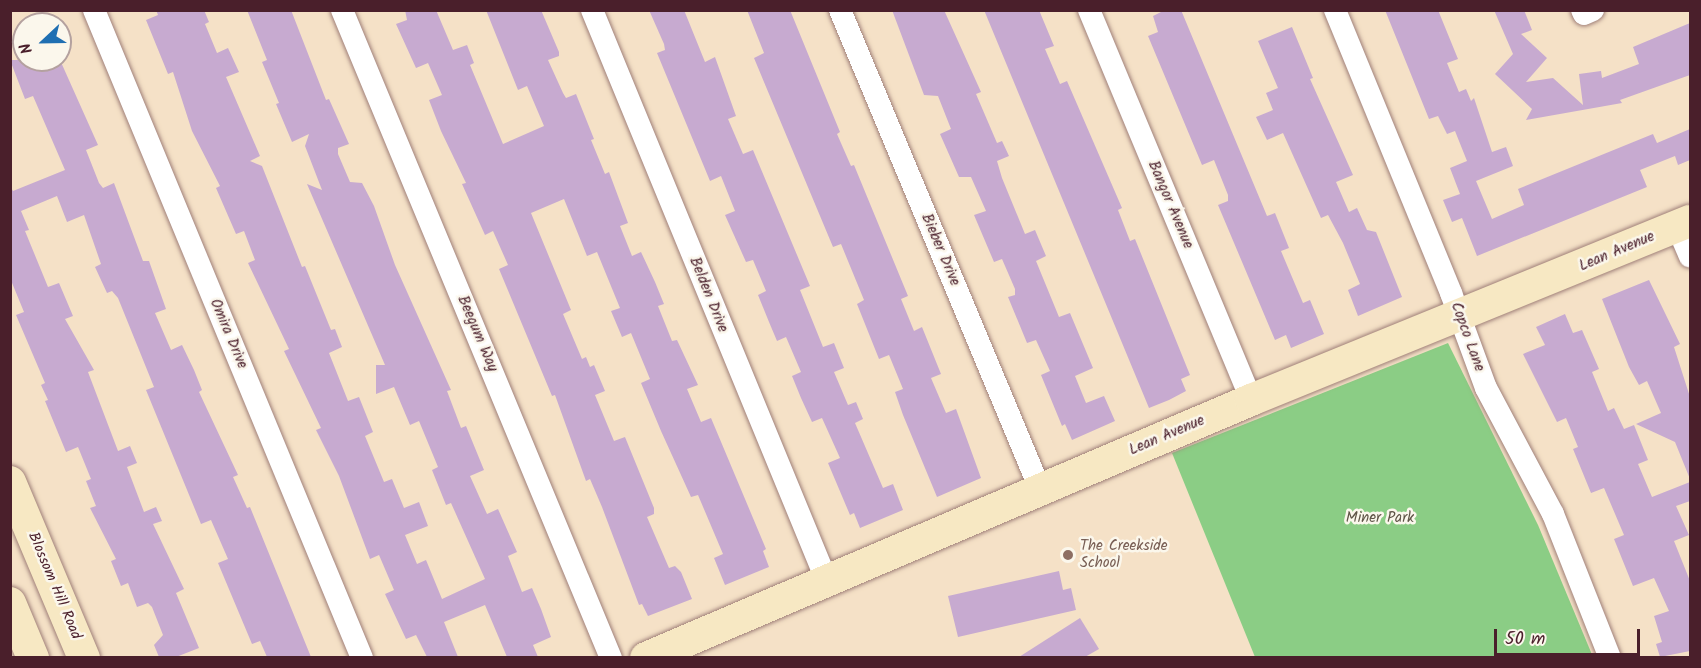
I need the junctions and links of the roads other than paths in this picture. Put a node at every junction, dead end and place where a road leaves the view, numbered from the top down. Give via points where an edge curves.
1 (94, 10) edge
2 (342, 10) edge
3 (591, 10) edge
4 (840, 10) edge
5 (1089, 10) edge
6 (1335, 10) edge
7 (1582, 10) edge
8 (1593, 10) edge
9 (1684, 224) edge
10 (1690, 256) edge
11 (1460, 317) junction
12 (1251, 400) junction
13 (10, 482) edge
14 (1040, 489) junction
15 (825, 579) junction
16 (10, 603) edge
17 (33, 657) edge
18 (84, 657) edge
19 (362, 657) edge
20 (611, 657) edge
21 (646, 657) edge
22 (1610, 657) edge

1 - 19 street, Omira Drive
2 - 20 street, Beegum Way
3 - 15 street, Belden Drive
4 - 14 street, Bieber Drive
5 - 12 street, Bangor Avenue
6 - 11 street, Copco Lane
7 - 8 street via 1584,14
9 - 10 street
9 - 11 street, Lean Avenue
11 - 12 street, Lean Avenue
11 - 22 street, Copco Lane via 1486,388 1553,514
12 - 14 street, Lean Avenue
13 - 18 street, Blossom Hill Road
14 - 15 street, Lean Avenue
15 - 21 street, Lean Avenue
16 - 17 street

